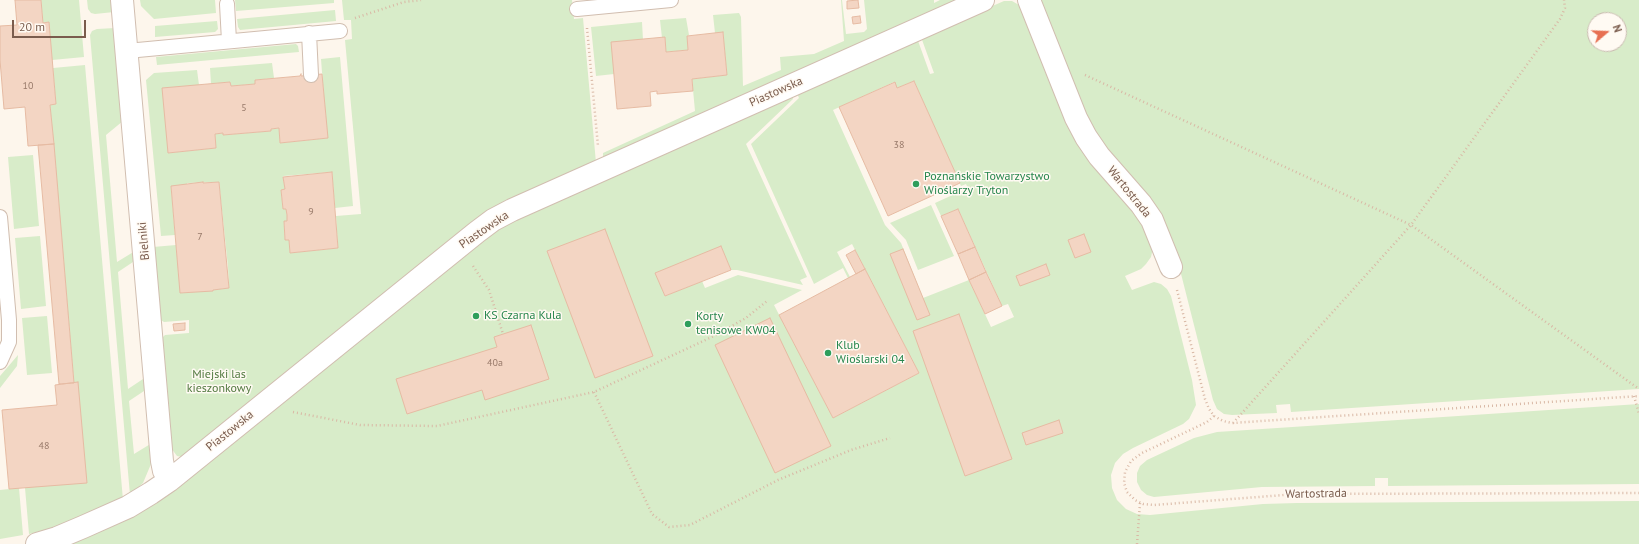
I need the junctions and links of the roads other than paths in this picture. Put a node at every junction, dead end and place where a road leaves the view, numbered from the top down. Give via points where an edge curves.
1 (122, 0) edge
2 (671, 0) edge
3 (983, 0) edge
4 (1029, 0) edge
5 (227, 4) dead end
6 (582, 6) edge
7 (340, 30) dead end
8 (309, 33) junction
9 (229, 42) junction
10 (127, 51) junction
11 (311, 75) dead end
12 (0, 217) edge
13 (1171, 266) road end
14 (0, 362) edge
15 (170, 480) junction
16 (37, 544) edge

1 - 10 street, Bielniki
2 - 6 lane
3 - 15 street, Piastowska via 512,210 477,232
4 - 13 street, Wartostrada via 1086,138 1152,220
5 - 9 lane
7 - 8 lane
8 - 9 lane
8 - 11 lane
9 - 10 lane
10 - 15 street, Bielniki via 162,461 164,471
12 - 14 lane via 9,320 9,342
15 - 16 street, Piastowska via 128,507

